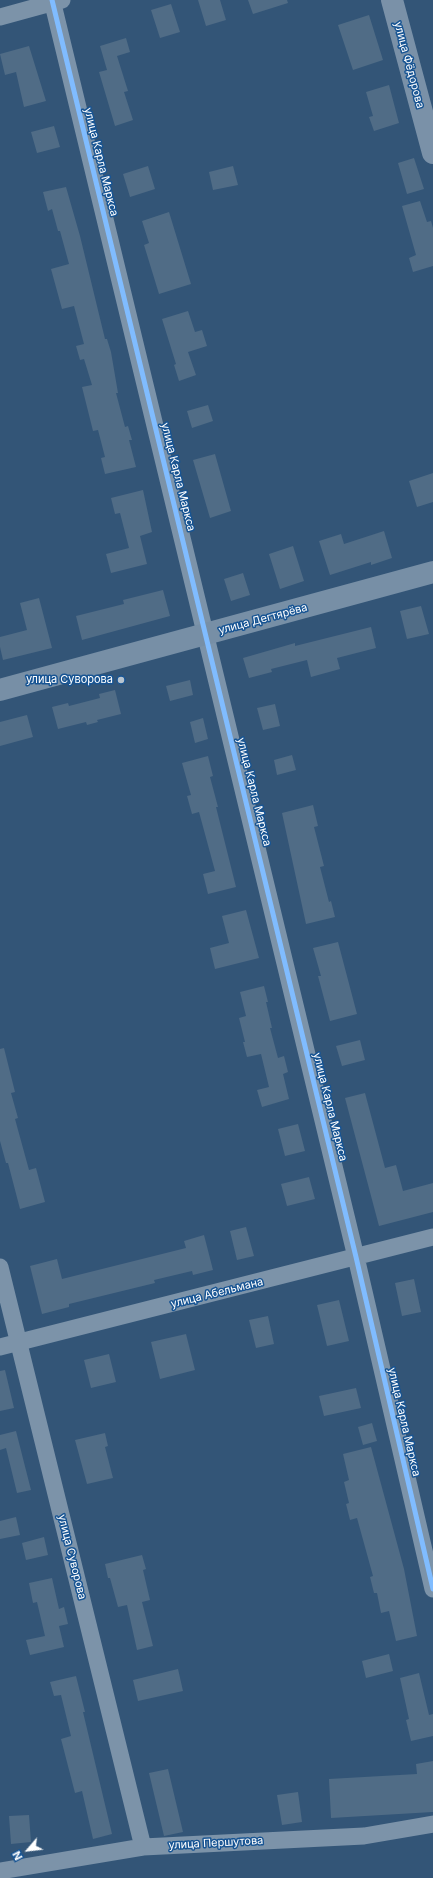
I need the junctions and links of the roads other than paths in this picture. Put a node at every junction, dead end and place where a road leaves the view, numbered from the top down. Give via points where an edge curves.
1 (392, 0) edge
2 (55, 1) edge
3 (0, 16) edge
4 (433, 153) edge
5 (433, 572) edge
6 (205, 634) junction
7 (0, 690) edge
8 (433, 1237) edge
9 (356, 1258) junction
10 (0, 1267) edge
11 (19, 1342) junction
12 (0, 1347) edge
13 (433, 1590) edge
14 (433, 1824) edge
15 (143, 1847) junction
16 (0, 1870) edge

1 - 4 main road, улица Фёдорова
2 - 3 street
2 - 6 street, улица Карла Маркса
5 - 6 main road, улица Дегтярёва
6 - 7 main road, улица Дегтярёва
6 - 9 street, улица Карла Маркса
8 - 9 street, улица Абельмана
9 - 11 street, улица Абельмана
9 - 13 street, улица Карла Маркса
10 - 11 street, улица Суворова
11 - 12 street, улица Абельмана
11 - 15 street, улица Суворова
14 - 15 street, улица Першутова via 364,1836
15 - 16 street, улица Першутова

